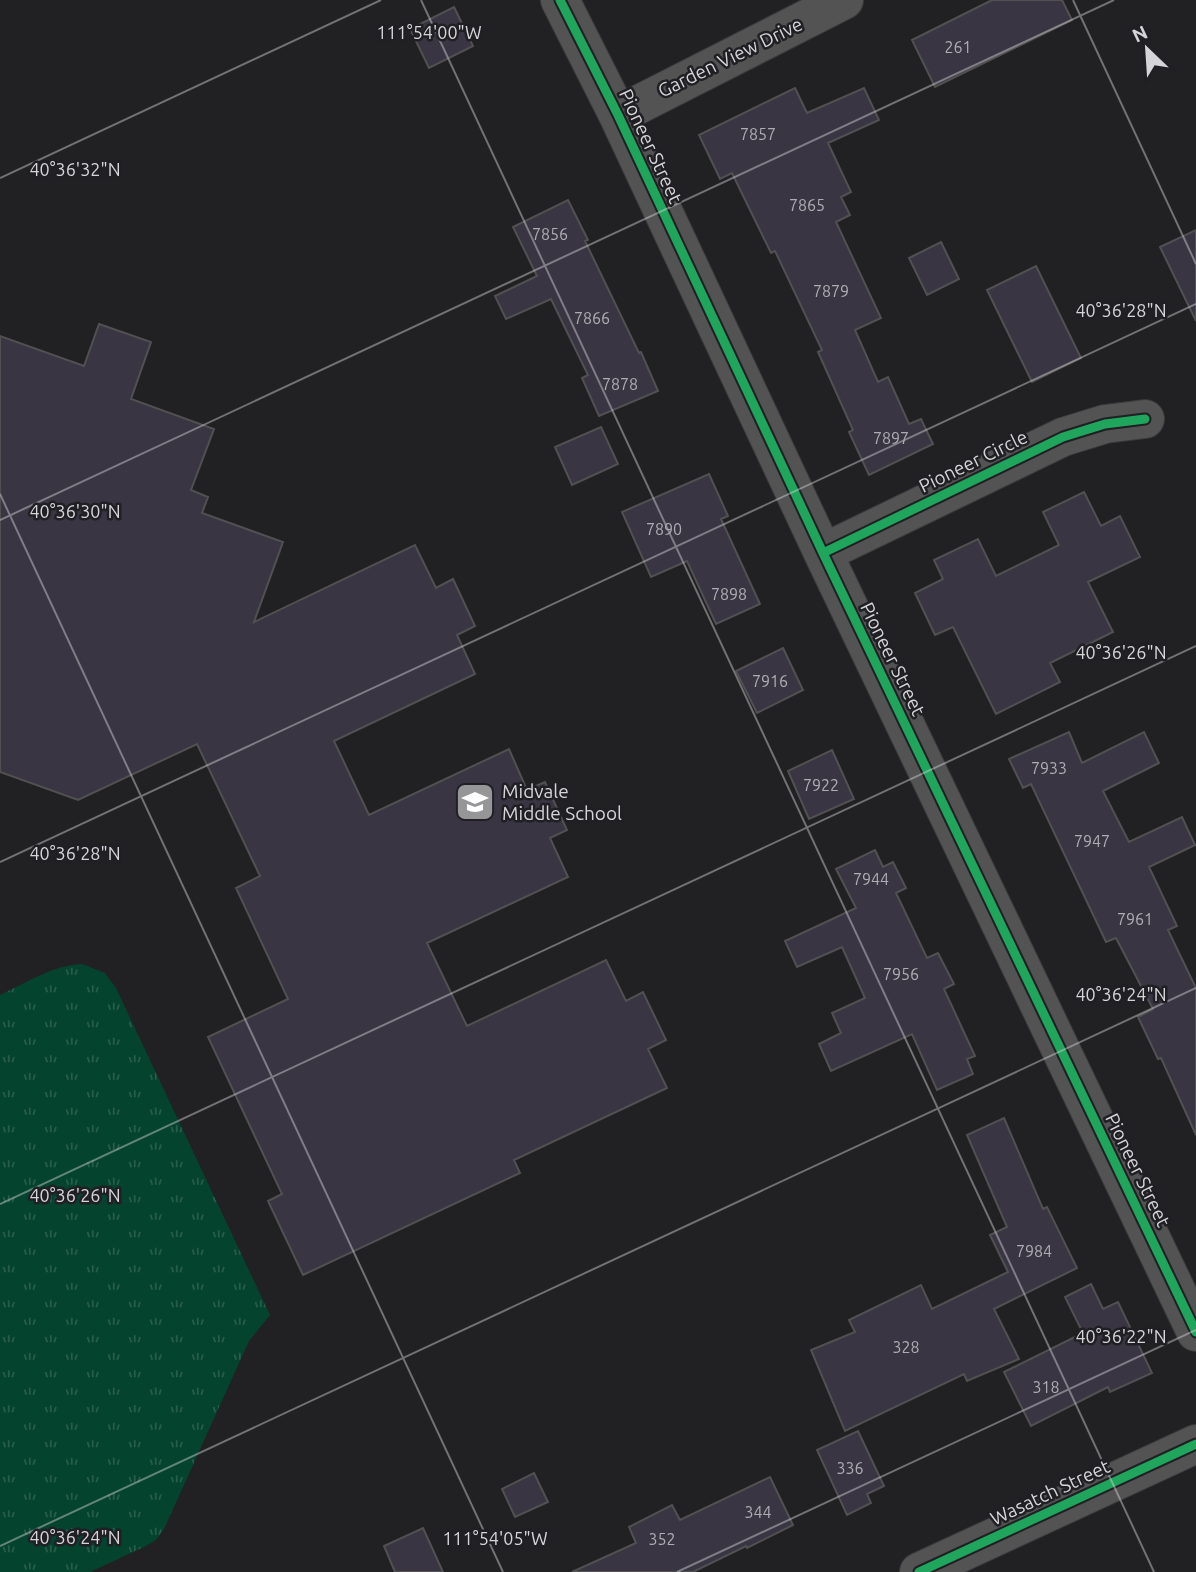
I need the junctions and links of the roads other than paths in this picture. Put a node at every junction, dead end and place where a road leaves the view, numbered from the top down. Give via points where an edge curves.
1 (560, 0) edge
2 (844, 0) edge
3 (618, 115) junction
4 (1144, 419) dead end
5 (823, 553) junction
6 (1196, 1332) edge
7 (1196, 1444) edge
8 (919, 1572) edge

1 - 3 street, Pioneer Street
2 - 3 street, Garden View Drive
3 - 5 street, Pioneer Street
4 - 5 street, Pioneer Circle via 1105,424 1063,437
5 - 6 street, Pioneer Street
7 - 8 street, Wasatch Street

